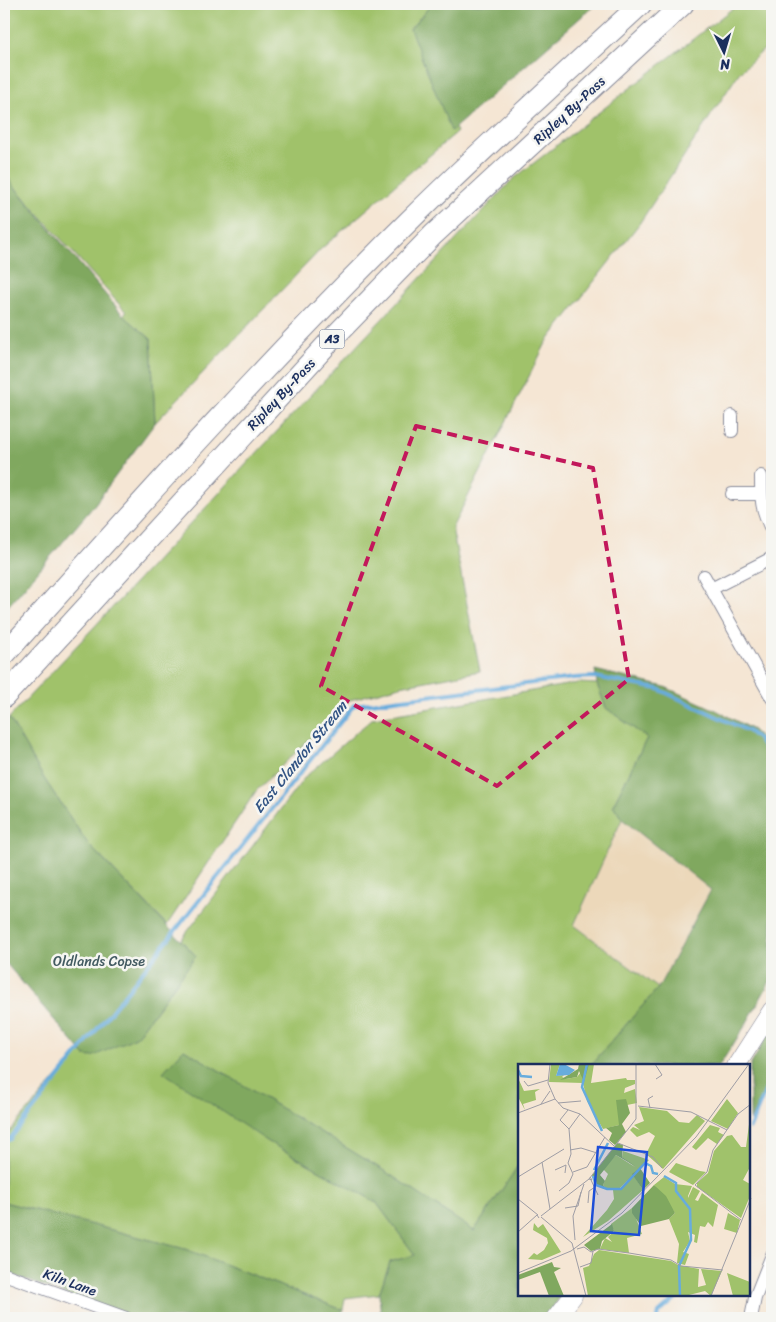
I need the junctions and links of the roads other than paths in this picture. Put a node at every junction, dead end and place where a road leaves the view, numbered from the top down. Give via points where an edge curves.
1 (641, 4) edge
2 (683, 4) edge
3 (732, 416) dead end
4 (732, 431) dead end
5 (761, 476) dead end
6 (732, 494) dead end
7 (761, 494) junction
8 (772, 531) edge
9 (772, 558) edge
10 (704, 576) dead end
11 (711, 589) junction
12 (4, 655) edge
13 (770, 690) edge
14 (4, 696) edge
15 (772, 1010) edge
16 (737, 1064) edge
17 (772, 1255) edge
18 (4, 1274) edge
19 (572, 1297) edge
20 (126, 1318) edge
21 (556, 1318) edge
22 (752, 1318) edge

1 - 12 highway, Ripley By-Pass / A3 via 411,219 307,324
2 - 14 highway, Ripley By-Pass / A3 via 433,235 324,347
3 - 4 street
5 - 7 street
6 - 7 street
7 - 8 street via 763,512
9 - 11 street
10 - 11 street
11 - 13 street
15 - 16 main road
17 - 22 street via 755,1298
18 - 20 street, Kiln Lane
19 - 21 main road

